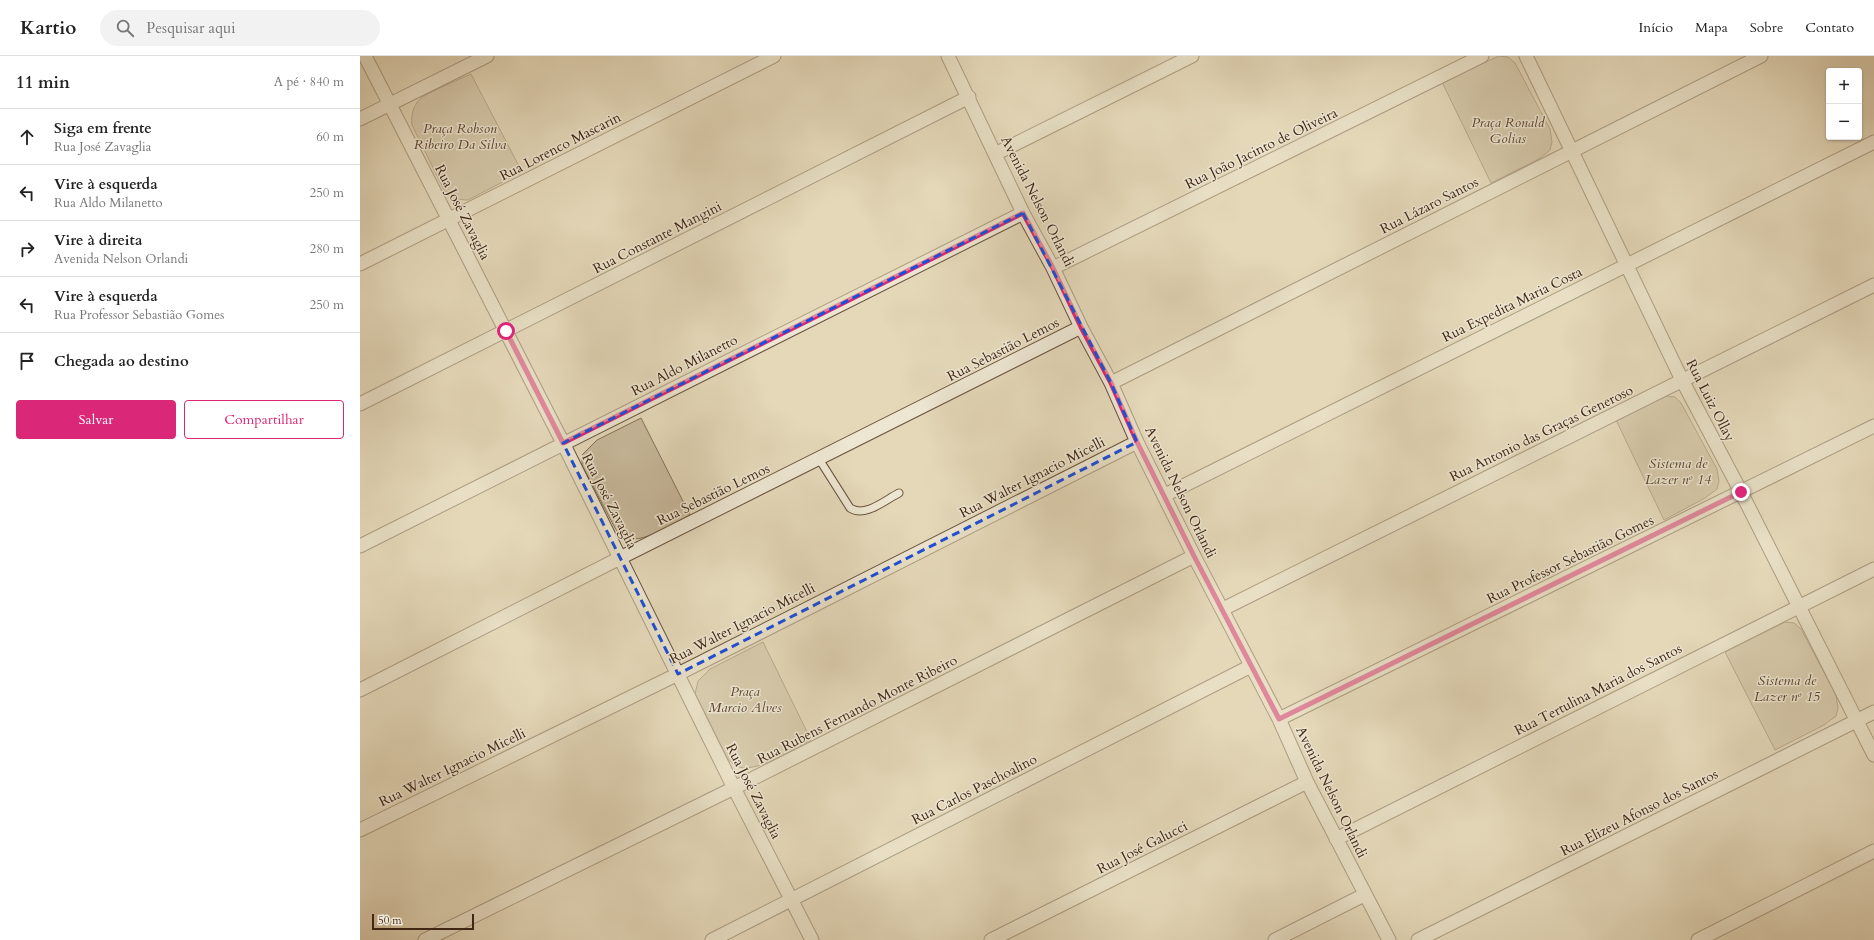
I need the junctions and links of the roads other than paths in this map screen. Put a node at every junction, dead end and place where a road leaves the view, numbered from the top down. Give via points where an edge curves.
1 (365, 56) edge
2 (487, 56) edge
3 (774, 56) edge
4 (948, 56) edge
5 (1192, 56) edge
6 (1482, 56) edge
7 (1526, 56) edge
8 (1761, 56) edge
9 (969, 97) junction
10 (390, 104) junction
11 (360, 119) edge
12 (1874, 142) edge
13 (1571, 152) junction
14 (995, 154) junction
15 (1023, 213) junction
16 (449, 219) junction
17 (360, 264) edge
18 (1627, 265) junction
19 (1053, 268) junction
20 (1874, 285) edge
21 (1081, 327) junction
22 (506, 331) junction
23 (1682, 380) junction
24 (1111, 383) junction
25 (360, 404) edge
26 (1874, 426) edge
27 (1137, 442) junction
28 (563, 443) junction
29 (819, 459) junction
30 (1741, 492) junction
31 (899, 493) dead end
32 (1165, 495) junction
33 (360, 546) edge
34 (1194, 556) junction
35 (620, 558) junction
36 (1874, 568) edge
37 (1799, 606) junction
38 (1223, 609) junction
39 (1251, 666) junction
40 (678, 674) junction
41 (360, 690) edge
42 (1874, 712) edge
43 (1279, 719) junction
44 (1856, 721) junction
45 (1874, 755) edge
46 (1307, 782) junction
47 (734, 788) junction
48 (360, 830) edge
49 (1336, 839) junction
50 (1874, 851) edge
51 (1364, 895) junction
52 (792, 899) junction
53 (425, 940) edge
54 (712, 940) edge
55 (812, 940) edge
56 (991, 940) edge
57 (1275, 940) edge
58 (1390, 940) edge
59 (1418, 940) edge
60 (1698, 940) edge

1 - 10 street, Rua José Zavaglia
2 - 10 street
3 - 16 street, Rua Lorenco Mascarin
4 - 9 street, Avenida Nelson Orlandi
5 - 14 street
6 - 19 street, Rua João Jacinto de Oliveira
7 - 13 street, Rua Luiz Ollay
8 - 13 street, Rua Lázaro Santos
9 - 14 street, Avenida Nelson Orlandi
9 - 22 street, Rua Constante Mangini
10 - 11 street
10 - 16 street, Rua José Zavaglia
12 - 18 street, Rua Expedita Maria Costa
13 - 18 street, Rua Luiz Ollay
13 - 24 street, Rua Lázaro Santos
14 - 15 street, Avenida Nelson Orlandi
15 - 19 street, Avenida Nelson Orlandi
15 - 28 street, Rua Aldo Milanetto
16 - 17 street, Rua Lorenco Mascarin
16 - 22 street, Rua José Zavaglia
18 - 23 street, Rua Luiz Ollay
18 - 32 street, Rua Expedita Maria Costa
19 - 21 street, Avenida Nelson Orlandi
20 - 23 street, Rua Antonio das Graças Generoso
21 - 24 street, Avenida Nelson Orlandi
21 - 29 street, Rua Sebastião Lemos
22 - 25 street, Rua Constante Mangini
22 - 28 street, Rua José Zavaglia
23 - 30 street, Rua Luiz Ollay
23 - 38 street, Rua Antonio das Graças Generoso
24 - 27 street, Avenida Nelson Orlandi
26 - 30 street, Rua Professor Sebastião Gomes
27 - 32 street, Avenida Nelson Orlandi
27 - 40 street, Rua Walter Ignacio Micelli
28 - 33 street, Rua Aldo Milanetto
28 - 35 street, Rua José Zavaglia
29 - 31 lane via 850,508 856,512 864,512
29 - 35 street, Rua Sebastião Lemos
30 - 37 street, Rua Luiz Ollay
30 - 43 street, Rua Professor Sebastião Gomes
32 - 34 street, Avenida Nelson Orlandi
34 - 38 street, Avenida Nelson Orlandi
34 - 47 street, Rua Rubens Fernando Monte Ribeiro
35 - 40 street, Rua José Zavaglia
35 - 41 street, Rua Sebastião Lemos
36 - 37 street, Rua Tertulina Maria dos Santos
37 - 44 street, Rua Luiz Ollay
37 - 49 street, Rua Tertulina Maria dos Santos
38 - 39 street, Avenida Nelson Orlandi
39 - 43 street, Avenida Nelson Orlandi
39 - 52 street, Rua Carlos Paschoalino
40 - 47 street, Rua José Zavaglia
40 - 48 street, Rua Walter Ignacio Micelli
42 - 44 street, Rua Elizeu Afonso dos Santos
43 - 46 street, Avenida Nelson Orlandi
44 - 45 street, Rua Luiz Ollay
44 - 59 street, Rua Elizeu Afonso dos Santos
46 - 49 street, Avenida Nelson Orlandi
46 - 56 street, Rua José Galucci
47 - 52 street, Rua José Zavaglia
47 - 53 street, Rua Rubens Fernando Monte Ribeiro
49 - 51 street, Avenida Nelson Orlandi
50 - 60 street
51 - 57 street
51 - 58 street, Avenida Nelson Orlandi
52 - 54 street, Rua Carlos Paschoalino
52 - 55 street, Rua José Zavaglia

